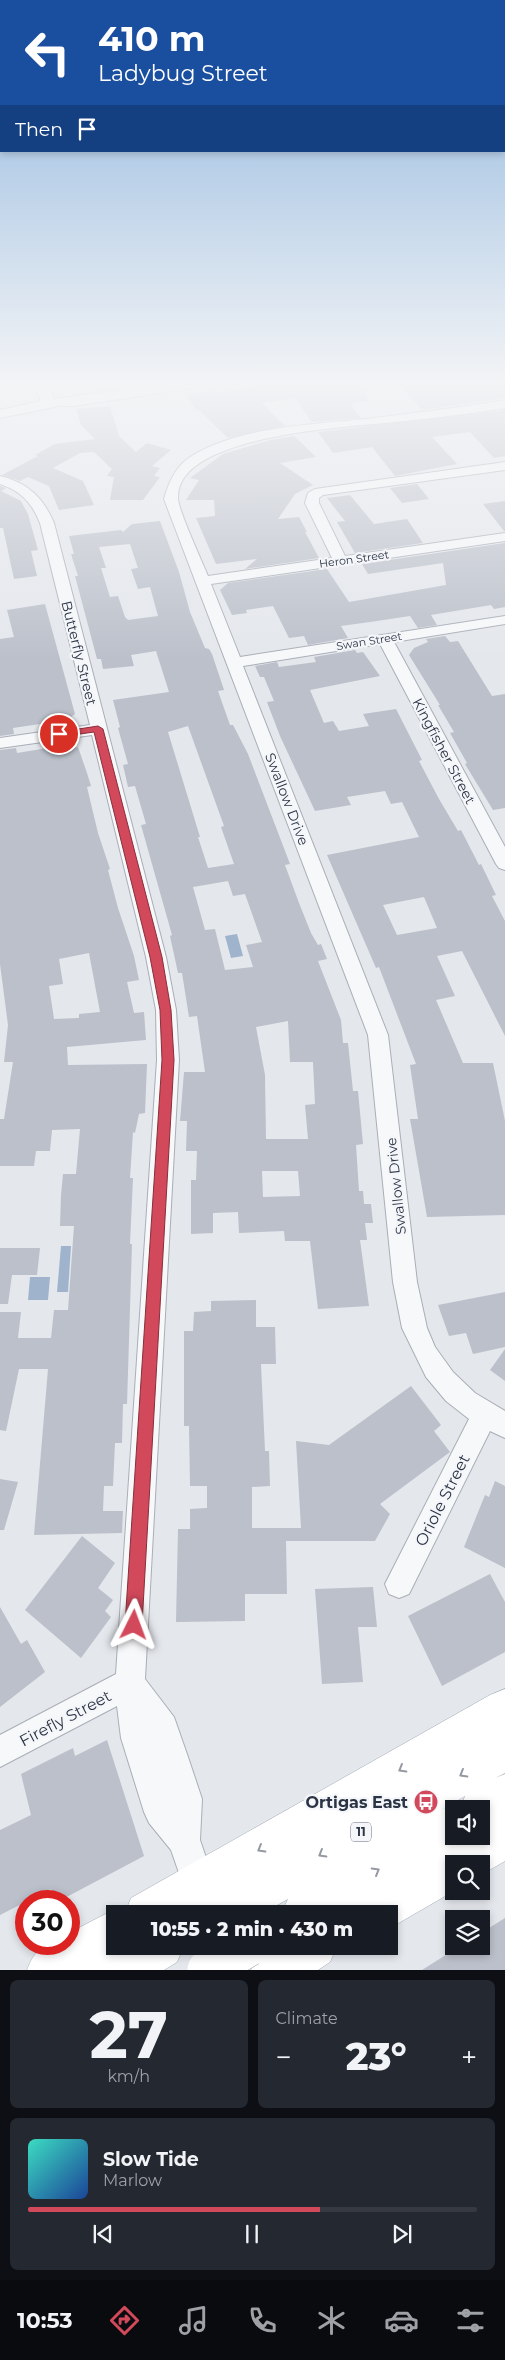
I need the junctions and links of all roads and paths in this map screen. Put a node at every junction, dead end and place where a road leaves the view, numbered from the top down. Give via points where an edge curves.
1 (180, 476) edge
2 (434, 476) edge
3 (0, 480) edge
4 (505, 537) edge
5 (341, 560) junction
6 (202, 581) junction
7 (505, 620) edge
8 (384, 638) junction
9 (234, 663) junction
10 (98, 729) junction
11 (0, 743) edge
12 (505, 864) edge
13 (494, 1420) edge
14 (399, 1584) dead end
15 (130, 1683) junction
16 (505, 1710) edge
17 (505, 1749) edge
18 (0, 1752) edge
19 (505, 1796) edge
20 (490, 1805) edge
21 (445, 1831) edge
22 (505, 1836) edge
23 (472, 1855) edge
24 (445, 1871) edge
25 (208, 1904) edge
26 (319, 1905) edge
27 (387, 1905) edge
28 (106, 1937) edge
29 (145, 1955) edge
30 (221, 1955) edge
31 (233, 1955) edge
32 (299, 1955) edge
33 (50, 1970) edge
34 (119, 1970) edge
35 (208, 1970) edge
36 (225, 1970) edge
37 (274, 1970) edge

1 - 6 street, Swallow Drive via 174,481 171,499
2 - 5 street via 320,492 313,496 312,503
3 - 10 street, Butterfly Street via 13,483 31,494 41,506
4 - 5 street, Heron Street
5 - 6 street, Heron Street
6 - 9 street, Swallow Drive
7 - 8 street, Swan Street
8 - 9 street, Swan Street
8 - 12 street, Kingfisher Street
9 - 13 street, Swallow Drive via 378,1035 408,1307 420,1344 436,1372 460,1397
10 - 11 street
10 - 15 street, Butterfly Street via 156,957 166,1010 168,1060
13 - 14 street, Oriole Street
15 - 18 street, Firefly Street
15 - 25 street, Butterfly Street via 136,1738 160,1812 184,1840
16 -> 25 main road, 11
17 -> 25 main road, 11
19 - 20 main road
26 -> 21 main road
22 - 23 main road
24 - 27 main road
28 - 33 main road
29 - 34 main road
30 - 36 main road
31 - 35 main road, bridge
32 - 37 main road

